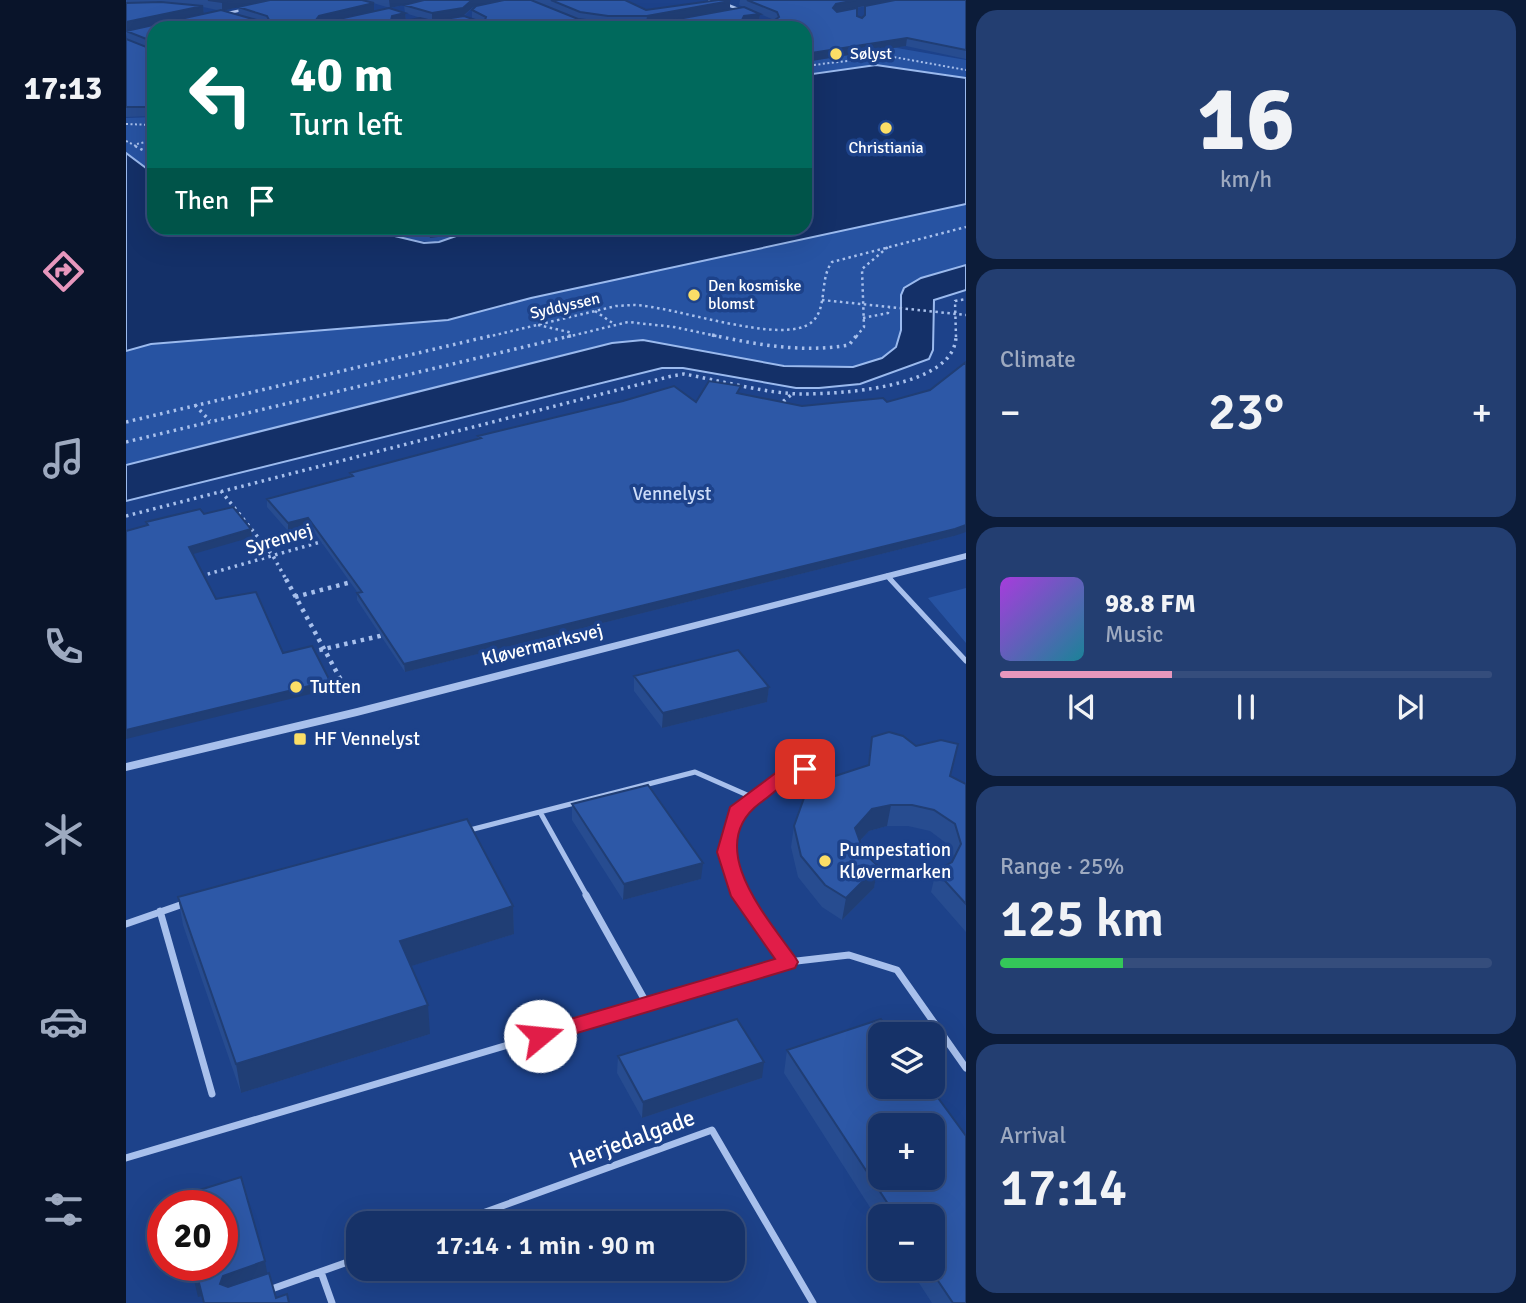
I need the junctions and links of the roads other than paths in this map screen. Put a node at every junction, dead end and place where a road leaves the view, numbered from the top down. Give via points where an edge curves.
1 (710, 0) edge
2 (717, 0) edge
3 (724, 0) edge
4 (252, 8) edge
5 (744, 11) joint
6 (731, 13) edge
7 (226, 14) junction
8 (214, 15) edge
9 (236, 17) edge
10 (966, 556) edge
11 (887, 576) junction
12 (966, 661) edge
13 (827, 761) dead end
14 (126, 767) edge
15 (754, 798) junction
16 (540, 812) junction
17 (461, 832) edge
18 (195, 901) edge
19 (160, 911) junction
20 (126, 924) edge
21 (788, 962) junction
22 (647, 1004) junction
23 (966, 1068) edge
24 (212, 1094) dead end
25 (126, 1158) edge
26 (488, 1211) edge
27 (346, 1263) edge
28 (321, 1272) junction
29 (256, 1294) edge
30 (332, 1303) edge
31 (813, 1303) edge

1 - 2 street
2 - 3 street
2 - 5 lane
4 - 7 street
5 - 6 street
7 - 8 street
7 - 9 street
10 - 11 street, Kløvermarksvej
11 - 12 lane
11 - 14 street, Kløvermarksvej
13 - 15 lane via 783,776
15 - 16 lane via 695,772
15 - 21 lane via 737,811 726,852 741,896
16 - 17 lane
16 - 22 lane
18 - 19 lane
19 - 20 lane
19 - 24 lane
21 - 22 lane
21 - 23 lane via 849,955 897,970
22 - 25 lane
26 - 31 lane, Herjedalgade via 712,1130
27 - 28 lane
28 - 29 lane
28 - 30 lane

